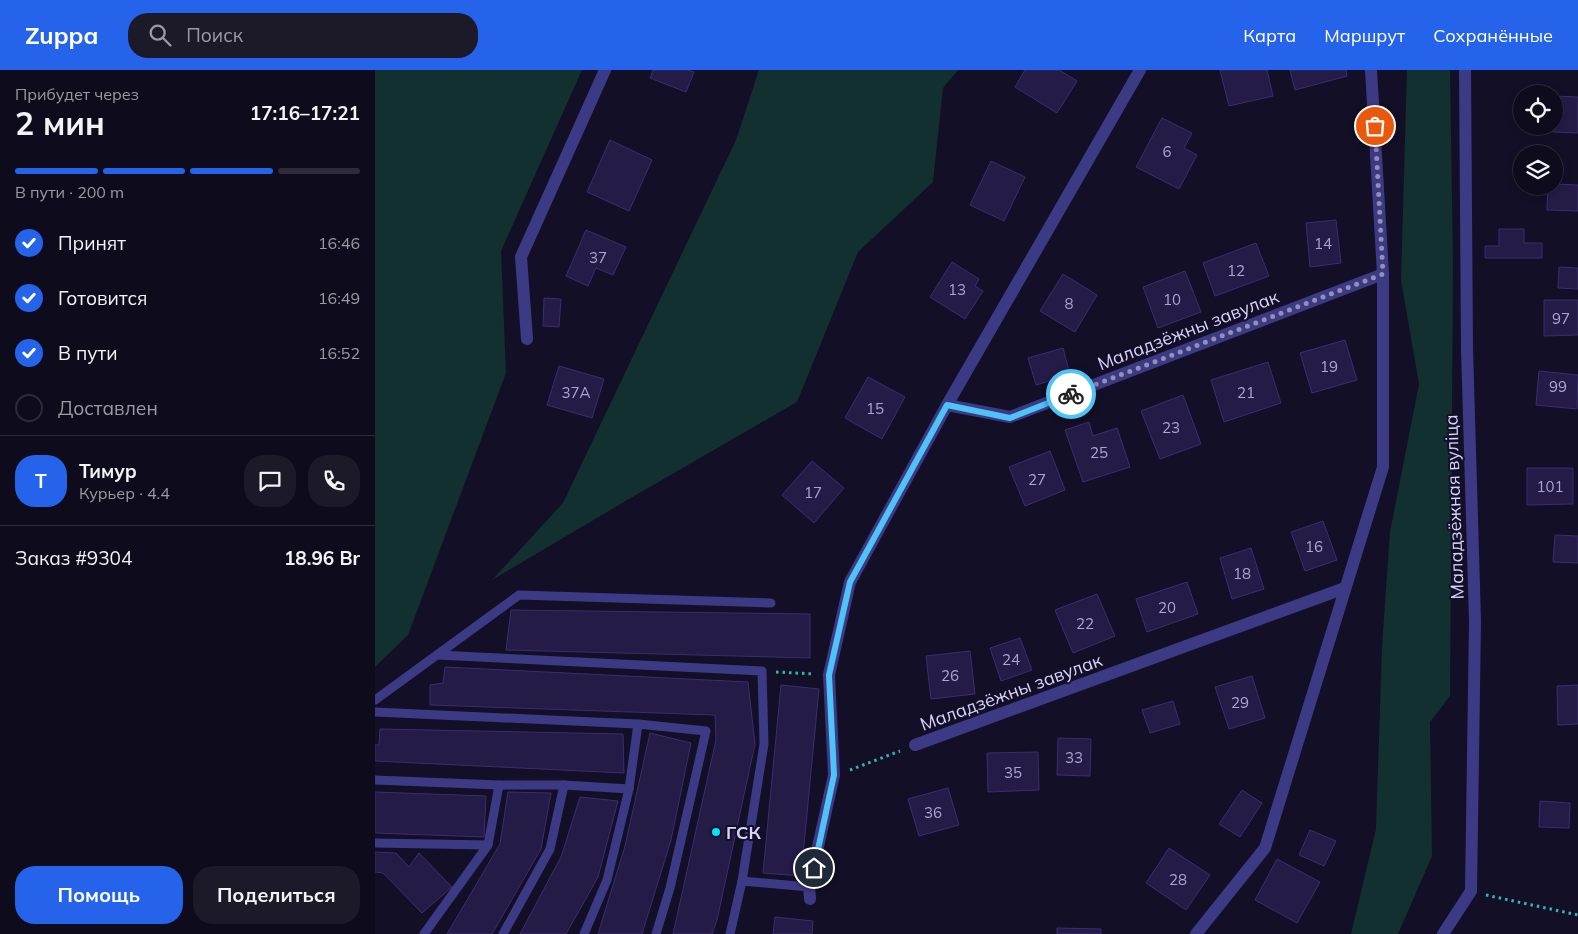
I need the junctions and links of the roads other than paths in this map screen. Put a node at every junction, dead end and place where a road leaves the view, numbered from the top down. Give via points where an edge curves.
1 (605, 70) edge
2 (1140, 70) edge
3 (1371, 70) edge
4 (1465, 70) edge
5 (1383, 274) junction
6 (527, 339) dead end
7 (947, 405) junction
8 (1345, 588) junction
9 (771, 603) dead end
10 (437, 655) junction
11 (375, 700) edge
12 (375, 712) edge
13 (638, 724) junction
14 (915, 746) road end
15 (375, 780) edge
16 (499, 785) junction
17 (564, 785) junction
18 (629, 789) junction
19 (375, 843) edge
20 (488, 844) junction
21 (742, 881) junction
22 (810, 893) joint
23 (424, 934) edge
24 (503, 934) edge
25 (584, 934) edge
26 (656, 934) edge
27 (730, 934) edge
28 (1196, 934) edge
29 (1443, 934) edge

1 - 6 street via 521,257
2 - 7 street
3 - 5 street
4 - 29 street, Маладзёжная вуліца via 1467,348 1475,621 1471,891
5 - 7 street, Маладзёжны завулак via 1010,418
5 - 8 street via 1383,467
7 - 22 street via 850,582 829,675 834,775
8 - 14 street, Маладзёжны завулак
8 - 28 street via 1265,848
9 - 10 lane via 519,595
10 - 11 lane
10 - 21 lane via 762,671 764,744
12 - 13 lane
13 - 18 lane
13 - 26 lane via 706,730 670,888
15 - 16 lane
16 - 17 lane
16 - 20 lane
17 - 18 lane
17 - 24 lane via 550,849
18 - 25 lane via 607,880
19 - 20 lane
20 - 23 lane
21 - 22 lane
21 - 27 lane

